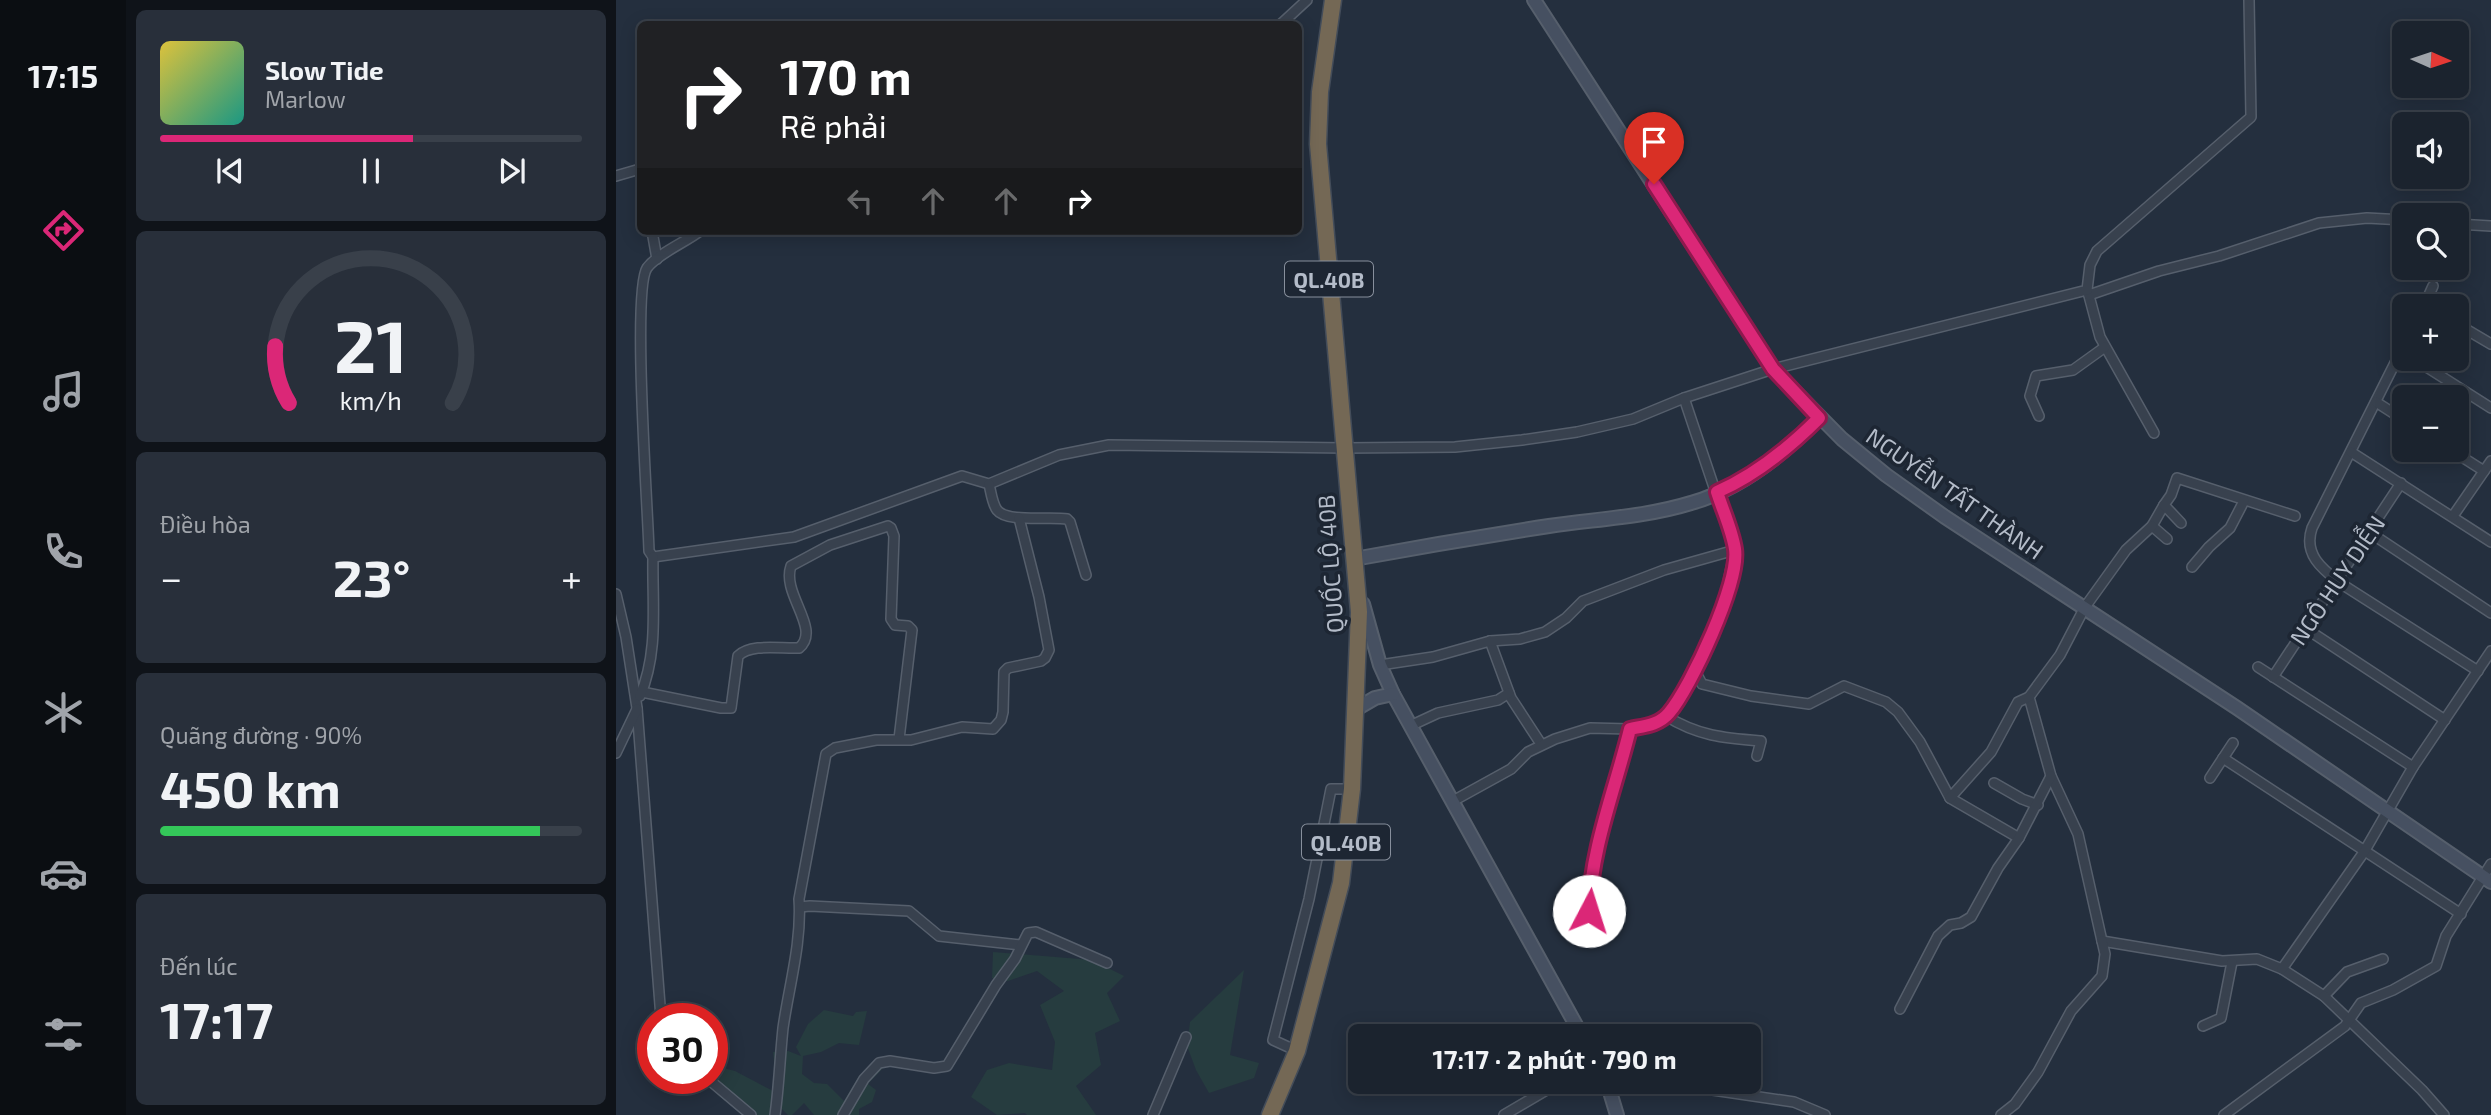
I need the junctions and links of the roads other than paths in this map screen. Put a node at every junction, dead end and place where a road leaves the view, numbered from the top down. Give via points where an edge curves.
1 (1307, 0) edge
2 (1333, 0) edge
3 (1534, 0) edge
4 (2249, 0) edge
5 (1284, 21) edge
6 (637, 170) edge
7 (616, 176) edge
8 (2392, 219) edge
9 (2469, 225) edge
10 (2491, 226) edge
11 (653, 235) edge
12 (694, 235) edge
13 (657, 259) junction
14 (2433, 286) dead end
15 (2088, 293) junction
16 (2430, 294) edge
17 (2469, 331) edge
18 (2491, 344) edge
19 (2105, 347) junction
20 (1773, 369) junction
21 (2393, 371) edge
22 (2433, 371) edge
23 (1684, 398) junction
24 (2376, 402) junction
25 (2491, 408) edge
26 (2392, 412) edge
27 (2039, 416) dead end
28 (1819, 418) junction
29 (2154, 433) dead end
30 (1345, 448) junction
31 (2351, 452) junction
32 (2469, 461) edge
33 (2491, 461) edge
34 (2484, 471) junction
35 (2401, 483) junction
36 (989, 484) junction
37 (1717, 492) junction
38 (2245, 501) junction
39 (2164, 505) junction
40 (2295, 516) dead end
41 (2453, 516) junction
42 (1019, 517) junction
43 (2181, 523) dead end
44 (2152, 526) junction
45 (2369, 532) junction
46 (2167, 539) dead end
47 (2491, 542) edge
48 (1735, 550) junction
49 (653, 557) junction
50 (1354, 559) junction
51 (2192, 567) dead end
52 (1086, 575) dead end
53 (2337, 581) junction
54 (616, 594) edge
55 (2085, 607) junction
56 (2491, 613) edge
57 (2305, 628) junction
58 (1490, 641) junction
59 (2491, 651) edge
60 (1380, 665) junction
61 (2258, 667) dead end
62 (1695, 671) junction
63 (2478, 671) junction
64 (2273, 677) junction
65 (642, 692) junction
66 (1510, 693) junction
67 (1393, 694) junction
68 (2029, 697) junction
69 (637, 706) junction
70 (1356, 709) junction
71 (1666, 716) junction
72 (2445, 720) junction
73 (1410, 726) junction
74 (1630, 729) junction
75 (899, 739) junction
76 (2233, 743) dead end
77 (1541, 744) junction
78 (616, 753) edge
79 (1757, 756) dead end
80 (2224, 758) junction
81 (2413, 767) junction
82 (2051, 776) junction
83 (2210, 778) dead end
84 (1994, 783) dead end
85 (1352, 789) junction
86 (1950, 798) junction
87 (1453, 801) junction
88 (2038, 805) junction
89 (2389, 813) junction
90 (2019, 838) junction
91 (2364, 852) junction
92 (2491, 864) edge
93 (2487, 880) edge
94 (800, 907) junction
95 (2462, 914) junction
96 (1593, 937) dead end
97 (2102, 941) junction
98 (1021, 945) junction
99 (2383, 959) dead end
100 (2231, 962) junction
101 (1107, 963) dead end
102 (2282, 969) junction
103 (2324, 996) junction
104 (660, 1003) edge
105 (1900, 1009) dead end
106 (2350, 1020) junction
107 (1576, 1024) edge
108 (2203, 1026) dead end
109 (1186, 1037) dead end
110 (1297, 1051) junction
111 (726, 1094) edge
112 (1540, 1094) edge
113 (1610, 1094) edge
114 (1740, 1094) edge
115 (751, 1115) edge
116 (775, 1115) edge
117 (843, 1115) edge
118 (1153, 1115) edge
119 (1270, 1115) edge
120 (1504, 1115) edge
121 (1616, 1115) edge
122 (1825, 1115) edge
123 (2001, 1115) edge
124 (2224, 1115) edge
125 (2444, 1115) edge

1 - 5 street
2 - 30 highway, QUỐC LỘ 40B / QL.40B via 1318,144
3 - 20 main road, NGUYỄN TẤT THÀNH
4 - 15 street via 2251,117 2097,251 2090,265
6 - 7 street
8 - 15 street via 2319,223
9 - 10 street
11 - 13 street
12 - 13 street
13 - 49 street via 644,275 641,341 649,551
14 - 16 street
15 - 19 street
15 - 20 street
17 - 18 street
19 - 27 street via 2073,370 2036,376 2030,396
19 - 29 street
20 - 23 street
20 - 28 main road, NGUYỄN TẤT THÀNH
21 - 24 street
22 - 25 street
23 - 30 street via 1633,419 1577,432 1455,447
23 - 37 street
24 - 26 street
24 - 31 street
28 - 37 main road via 1766,465
28 - 55 main road, NGUYỄN TẤT THÀNH via 1919,499
30 - 36 street via 1109,445 1059,455
30 - 50 highway, QUỐC LỘ 40B / QL.40B
31 - 35 street
31 - 53 street via 2309,539 2317,563
32 - 34 street
33 - 34 street
34 - 41 street
35 - 41 street
35 - 45 street, NGÔ HUY DIỄN
36 - 42 street via 998,511
36 - 49 street via 962,476 794,537
37 - 48 street
37 - 50 main road via 1656,511
38 - 39 street via 2177,478
38 - 40 street
38 - 51 street via 2234,524
39 - 43 street
39 - 44 street
41 - 47 street
42 - 52 street via 1068,519
42 - 75 street via 1045,622 1048,654 1041,661 1003,672 1003,712 993,729 962,727
44 - 46 street
44 - 55 street via 2126,550
45 - 53 street, NGÔ HUY DIỄN
45 - 56 street
48 - 58 street via 1664,570 1583,601 1545,632
48 - 62 street via 1724,601
49 - 65 street via 653,642
50 - 60 main road
50 - 70 highway, QUỐC LỘ 40B / QL.40B via 1359,612
53 - 57 street, NGÔ HUY DIỄN
53 - 63 street
54 - 69 street
55 - 68 street via 2060,655
55 - 89 main road, NGUYỄN TẤT THÀNH
57 - 64 street, NGÔ HUY DIỄN
57 - 72 street
58 - 60 street
58 - 66 street
59 - 63 street
60 - 67 main road
61 - 64 street
62 - 71 street
62 - 86 street via 1702,684 1787,702 1809,704 1844,686 1886,702 1910,726
63 - 72 street
64 - 81 street
65 - 69 street
65 - 75 street via 731,708 739,654 804,644 806,624 790,590 791,566 830,545 888,526 894,536 891,620 912,630
66 - 73 street via 1498,700 1447,710
66 - 77 street
67 - 70 main road
67 - 73 main road
68 - 82 street
68 - 86 street via 2018,702 1991,751
69 - 78 street
69 - 104 street
70 - 85 highway, QUỐC LỘ 40B / QL.40B
71 - 74 street via 1657,723
71 - 79 street via 1711,736 1761,741
72 - 81 street
73 - 87 main road
74 - 77 street via 1590,728
74 - 96 street via 1609,797 1591,885
75 - 94 street via 835,748 826,754
76 - 80 street
77 - 87 street via 1511,769
80 - 83 street
80 - 91 street
81 - 89 street
82 - 88 street
82 - 97 street via 2078,834
84 - 88 street
85 - 110 highway, QUỐC LỘ 40B / QL.40B via 1341,883
85 - 110 street via 1331,789 1273,1040
86 - 90 street
87 - 107 main road
88 - 90 street
89 - 91 street
89 - 93 main road, NGUYỄN TẤT THÀNH
90 - 105 street via 1971,917 1950,925 1938,936
91 - 95 street
91 - 102 street
92 - 93 street
93 - 95 street
94 - 98 street via 909,911 939,936
94 - 116 street
95 - 106 street via 2446,936 2436,966 2361,1003
97 - 100 street
97 - 123 street via 2102,976 2071,1011 2015,1104
98 - 101 street via 1028,933 1036,932
98 - 117 street via 947,1066 879,1063
99 - 103 street via 2347,972
100 - 102 street via 2257,959
100 - 108 street via 2221,1018
102 - 103 street
103 - 106 street
106 - 124 street
106 - 125 street
109 - 118 street
110 - 119 highway, QUỐC LỘ 40B / QL.40B
111 - 115 street
112 - 120 street
113 - 121 main road
114 - 122 street via 1794,1102

